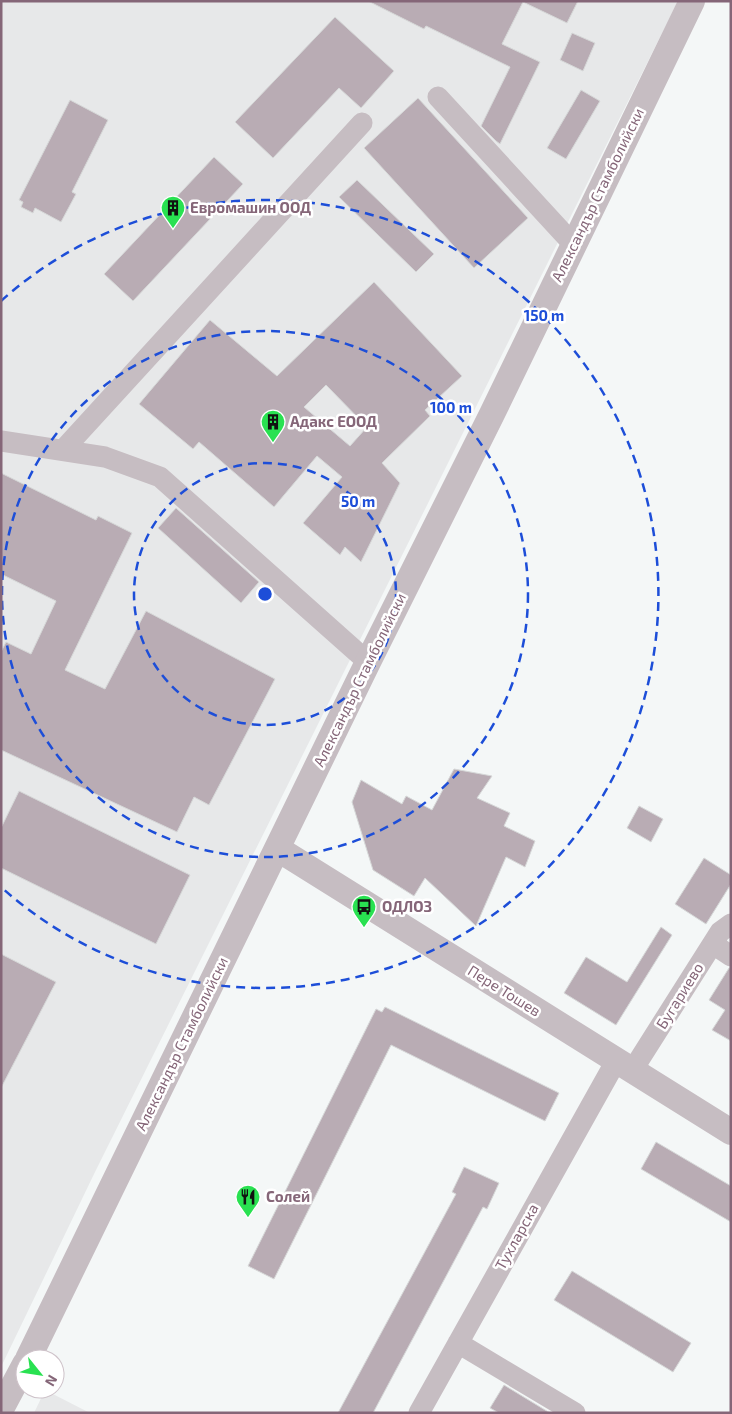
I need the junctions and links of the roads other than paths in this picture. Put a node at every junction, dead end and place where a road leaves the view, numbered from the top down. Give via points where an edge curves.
1 (692, 1) edge
2 (438, 97) dead end
3 (362, 123) dead end
4 (574, 245) junction
5 (1, 441) edge
6 (63, 450) junction
7 (368, 662) junction
8 (278, 849) junction
9 (731, 924) edge
10 (712, 944) junction
11 (731, 956) edge
12 (624, 1066) junction
13 (731, 1132) edge
14 (458, 1343) junction
15 (33, 1349) edge
16 (15, 1383) edge
17 (1, 1409) edge
18 (419, 1413) edge
19 (575, 1413) edge

1 - 4 street, Александър Стамболийски
2 - 4 street
3 - 6 street
4 - 7 street, Александър Стамболийски
5 - 6 street
6 - 7 street via 105,457 160,478
7 - 8 street, Александър Стамболийски
8 - 12 street, Пере Тошев
8 - 15 street, Александър Стамболийски
9 - 10 street, Бугариево
10 - 11 street
10 - 12 street, Бугариево
12 - 13 street, Пере Тошев
12 - 14 street, Тухларска
14 - 18 street, Тухларска
14 - 19 street
16 - 17 street

